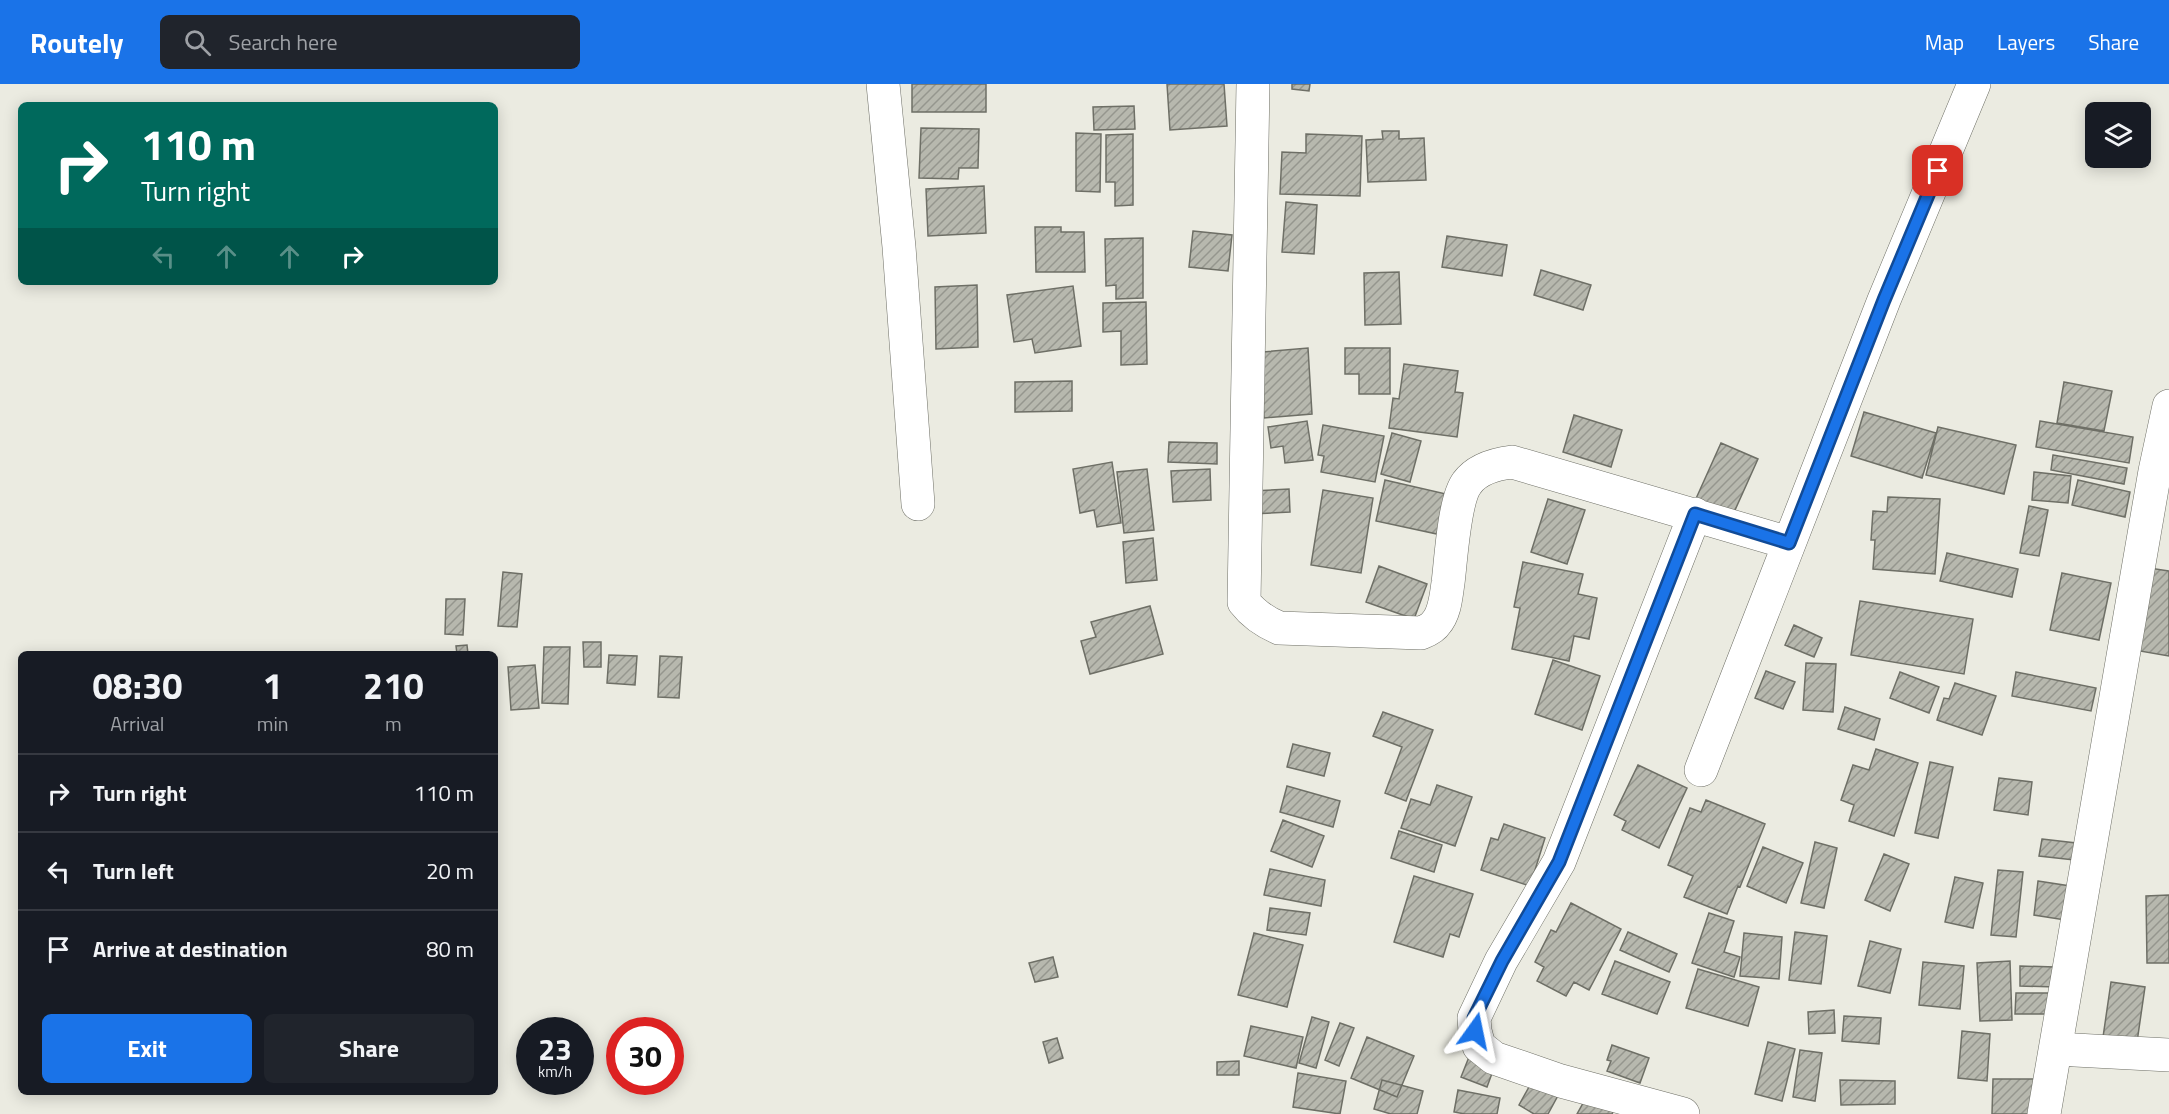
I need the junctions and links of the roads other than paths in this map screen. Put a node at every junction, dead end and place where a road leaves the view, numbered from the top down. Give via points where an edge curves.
1 (883, 84) edge
2 (1253, 84) edge
3 (1974, 84) edge
4 (2169, 406) edge
5 (918, 504) dead end
6 (1695, 514) junction
7 (1789, 543) junction
8 (1701, 770) dead end
9 (2056, 1049) junction
10 (2169, 1054) edge
11 (1683, 1114) edge
12 (2044, 1114) edge

1 - 5 street
2 - 6 street via 1244,602 1252,613 1279,628 1421,633 1436,625 1445,600 1459,501 1467,483 1495,464 1512,462
3 - 7 street
4 - 9 street
6 - 7 street
6 - 11 street via 1559,862 1474,1018 1479,1046 1494,1058 1561,1081
7 - 8 street
9 - 10 street
9 - 12 street

